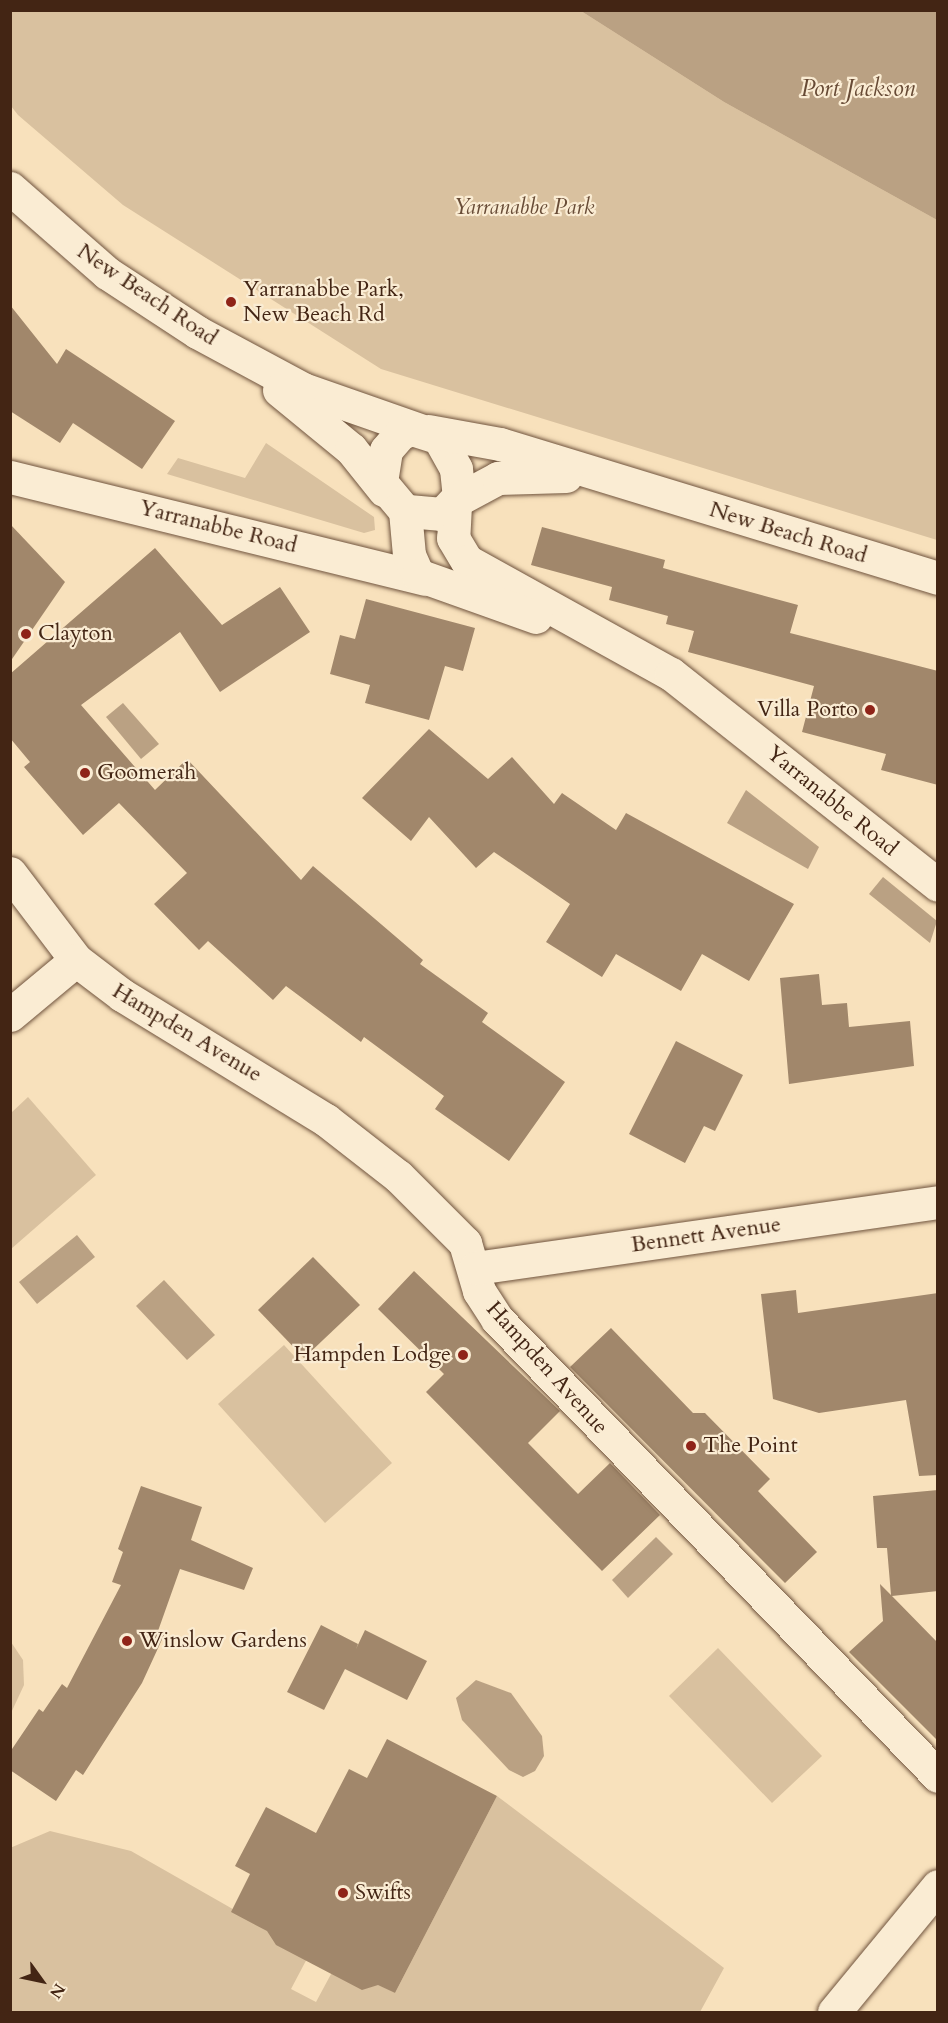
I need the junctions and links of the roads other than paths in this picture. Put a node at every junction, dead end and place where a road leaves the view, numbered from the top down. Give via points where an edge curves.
1 (10, 188) edge
2 (231, 352) junction
3 (424, 430) junction
4 (10, 477) edge
5 (638, 488) junction
6 (395, 501) junction
7 (456, 502) junction
8 (453, 538) junction
9 (938, 578) edge
10 (425, 579) junction
11 (607, 637) junction
12 (10, 873) edge
13 (938, 885) edge
14 (76, 960) junction
15 (10, 1016) edge
16 (938, 1202) edge
17 (475, 1268) junction
18 (938, 1776) edge
19 (938, 1886) edge
20 (834, 2013) edge

1 - 2 street, New Beach Road via 107,273
2 - 3 street, New Beach Road via 345,407
2 - 6 street, New Beach Road via 345,444
3 - 5 street, New Beach Road via 500,444
3 - 6 street via 400,433 386,450 379,474
3 - 7 street via 443,443 452,459 459,480
4 - 10 street, Yarranabbe Road
5 - 7 street, New Beach Road via 524,474 476,485
5 - 9 street, New Beach Road
6 - 7 street via 433,516
6 - 10 street via 411,563
7 - 8 street
8 - 10 street via 446,558
8 - 11 street, Yarranabbe Road via 467,561
10 - 11 street, Yarranabbe Road
11 - 13 street, Yarranabbe Road via 701,696
12 - 14 street, Hampden Avenue
14 - 15 street
14 - 17 street, Hampden Avenue via 358,1143 451,1226 471,1252
16 - 17 street, Bennett Avenue
17 - 18 street, Hampden Avenue via 479,1291 497,1319
19 - 20 street

